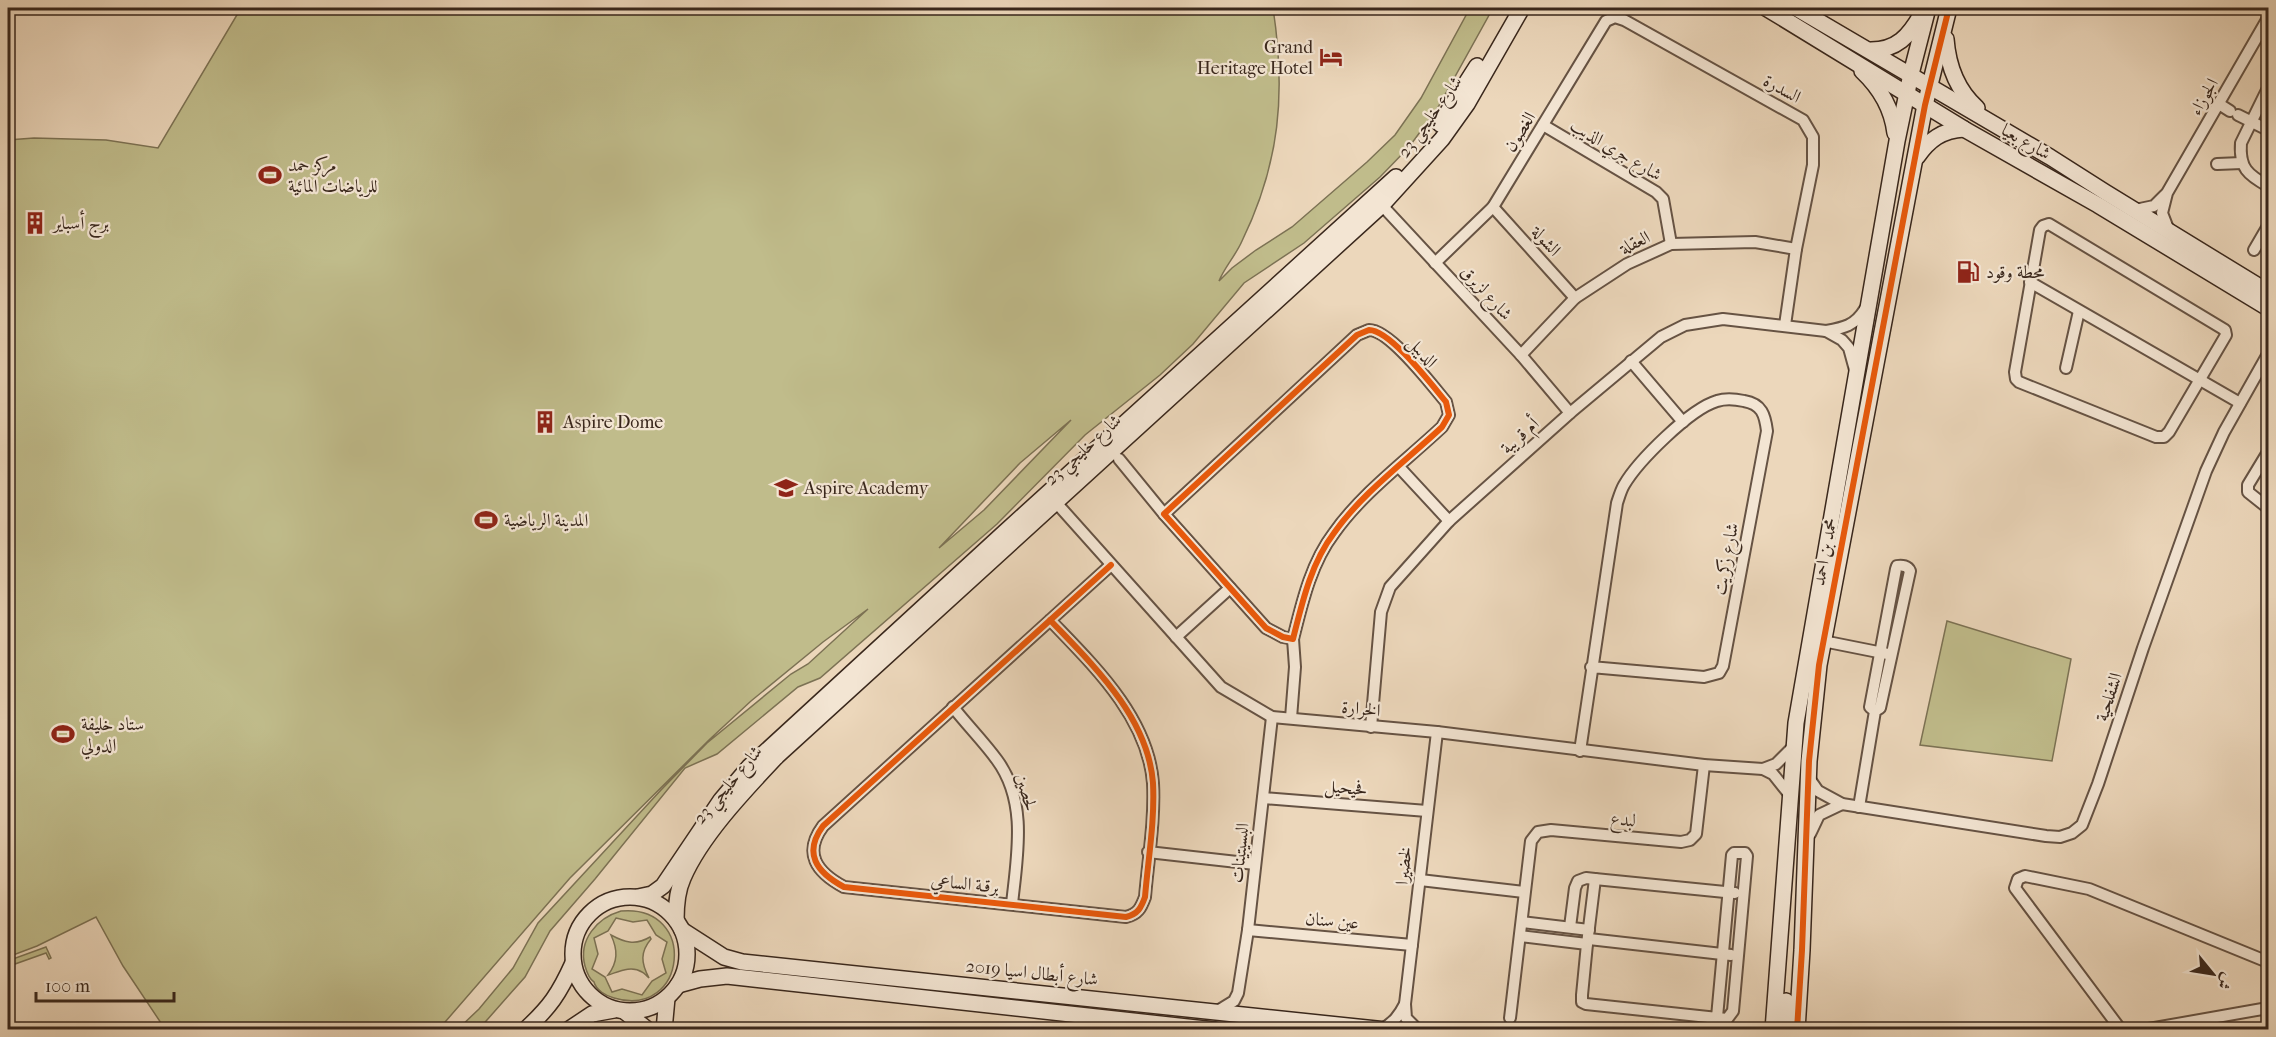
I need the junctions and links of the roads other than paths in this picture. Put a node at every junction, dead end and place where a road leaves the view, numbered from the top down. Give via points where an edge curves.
1 (1511, 8) edge
2 (1522, 8) edge
3 (1766, 8) edge
4 (1796, 8) edge
5 (1927, 8) edge
6 (1947, 14) edge
7 (2268, 18) edge
8 (1624, 20) joint
9 (1498, 40) junction
10 (1871, 50) junction
11 (1844, 54) junction
12 (1911, 74) junction
13 (1930, 86) junction
14 (2268, 88) edge
15 (1906, 93) junction
16 (2219, 104) junction
17 (1925, 105) junction
18 (2250, 122) junction
19 (1992, 123) junction
20 (1543, 125) junction
21 (1964, 129) junction
22 (2268, 130) edge
23 (1897, 141) junction
24 (1915, 160) junction
25 (2242, 163) junction
26 (2217, 164) dead end
27 (2268, 186) edge
28 (2167, 193) junction
29 (1378, 201) junction
30 (1493, 207) junction
31 (2135, 210) junction
32 (2268, 226) edge
33 (2169, 232) junction
34 (1671, 244) junction
35 (1796, 249) junction
36 (2253, 250) dead end
37 (1435, 263) junction
38 (2030, 282) junction
39 (2268, 292) edge
40 (1575, 298) junction
41 (1869, 301) junction
42 (2268, 308) edge
43 (2079, 311) junction
44 (1785, 325) junction
45 (1826, 331) junction
46 (2268, 354) edge
47 (1521, 355) junction
48 (1631, 361) junction
49 (2066, 368) dead end
50 (1856, 376) junction
51 (2200, 380) junction
52 (2240, 403) junction
53 (1570, 413) junction
54 (1683, 422) junction
55 (2268, 452) edge
56 (1119, 459) dead end
57 (1399, 467) junction
58 (1052, 498) junction
59 (2268, 508) edge
60 (1164, 514) junction
61 (1449, 520) junction
62 (1111, 565) junction
63 (1230, 588) junction
64 (1050, 620) junction
65 (1176, 638) junction
66 (1293, 639) junction
67 (1823, 641) junction
68 (1886, 654) junction
69 (1591, 667) junction
70 (823, 705) junction
71 (953, 707) junction
72 (1272, 717) junction
73 (1291, 718) junction
74 (1371, 727) junction
75 (1437, 732) junction
76 (1793, 747) junction
77 (1580, 751) junction
78 (1704, 765) junction
79 (1763, 769) junction
80 (1808, 777) junction
81 (1789, 794) junction
82 (1263, 798) junction
83 (1842, 804) junction
84 (1859, 807) junction
85 (1426, 811) junction
86 (1806, 849) junction
87 (1148, 852) junction
88 (1255, 864) junction
89 (1595, 879) junction
90 (1420, 880) junction
91 (1524, 892) junction
92 (1730, 892) junction
93 (1745, 893) junction
94 (1783, 895) junction
95 (638, 897) junction
96 (1012, 904) junction
97 (1522, 922) junction
98 (679, 925) junction
99 (1570, 927) junction
100 (1248, 930) junction
101 (1520, 936) junction
102 (1588, 938) junction
103 (1413, 945) junction
104 (1724, 955) junction
105 (1738, 956) junction
106 (2268, 962) edge
107 (573, 963) junction
108 (678, 985) junction
109 (1238, 993) junction
110 (667, 998) junction
111 (1405, 1004) junction
112 (1775, 1004) junction
113 (2268, 1008) edge
114 (619, 1011) junction
115 (1216, 1012) junction
116 (1256, 1016) junction
117 (1717, 1017) junction
118 (1510, 1018) dead end
119 (1799, 1026) edge
120 (525, 1029) edge
121 (568, 1029) edge
122 (648, 1029) edge
123 (664, 1029) edge
124 (1215, 1029) edge
125 (1382, 1029) edge
126 (1386, 1029) edge
127 (1418, 1029) edge
128 (1768, 1029) edge
129 (1773, 1029) edge
130 (1784, 1029) edge
131 (2121, 1029) edge
132 (2143, 1029) edge

1 - 9 main road, شارع خليجي 23
2 - 9 main road, شارع خليجي 23
3 - 11 main road, شارع بعيا
4 - 10 main road, شارع بعيا
5 - 10 main road via 1905,39 1889,48
5 - 12 main road, محمد بن احمد
6 - 13 main road, محمد بن احمد
6 - 19 main road via 1948,61 1952,72 1964,94
7 - 16 street, الجوزاء
8 - 20 street, الغصون via 1616,17 1606,21
8 - 35 street, السدرة via 1803,120 1813,137 1813,165
9 - 29 main road, شارع خليجي 23 via 1429,139
10 - 12 main road, شارع بعيا
11 - 15 main road, شارع بعيا
11 - 23 main road via 1884,98 1894,120
12 - 13 main road, شارع بعيا
12 - 15 main road, محمد بن احمد
13 - 17 main road, محمد بن احمد
13 - 19 main road, شارع بعيا
14 - 18 street
15 - 17 main road, شارع بعيا
15 - 23 main road, محمد بن احمد
16 - 18 street
16 - 28 street, الجوزاء
17 - 21 main road, شارع بعيا
17 - 24 main road, محمد بن احمد
18 - 22 street
18 - 25 street via 2241,143
19 - 31 main road, شارع بعيا
20 - 30 street, الغصون
20 - 34 street, شارع جري الذيب via 1656,192 1663,199
21 - 24 main road via 1940,134
21 - 42 main road, شارع بعيا
23 - 41 main road, محمد بن احمد
24 - 67 main road, محمد بن احمد
25 - 26 street
25 - 27 street via 2247,172
28 - 31 street via 2154,206
28 - 33 street via 2162,213
29 - 37 street, شارع لزيرق
29 - 58 main road, شارع خليجي 23
30 - 37 street, الغصون
30 - 40 street, الشولة
31 - 33 main road, شارع بعيا
32 - 36 street
33 - 39 main road, شارع بعيا
34 - 35 street, العقلة via 1755,242
34 - 40 street, العقلة via 1627,264
35 - 44 street, السدرة
37 - 47 street, شارع لزيرق
38 - 43 street
38 - 51 street via 2015,372 2019,382 2156,437 2169,432
38 - 51 street via 2040,230 2049,224 2225,330 2226,335
40 - 47 street, العقلة
41 - 45 street, أم قريبة via 1859,320 1848,327
41 - 50 main road, محمد بن احمد
43 - 49 street
43 - 51 street
44 - 45 street, أم قريبة
44 - 48 street, أم قريبة via 1723,319 1685,325 1660,337
45 - 50 street, أم قريبة via 1849,348
46 - 52 street, الشفلحية
47 - 53 street, شارع لزيرق
48 - 53 street, أم قريبة
48 - 54 street
50 - 76 main road, محمد بن احمد
51 - 52 street
52 - 84 street, الشفلحية via 2206,471 2082,825 2060,837 2046,836
53 - 61 street, أم قريبة
54 - 69 street, شارع زكريت via 1642,461 1623,487 1617,503
54 - 69 street, شارع زكريت via 1716,401 1731,399 1759,406 1765,416 1767,431 1723,666 1719,673 1704,677
55 - 59 street via 2248,485 2248,492
56 - 60 street
57 - 60 street, الديبل via 1442,427 1448,409 1389,338 1369,330 1357,335
57 - 61 street
57 - 66 street, الديبل via 1332,534 1306,590
58 - 62 street, الخرارة
58 - 70 main road, شارع خليجي 23
60 - 63 street
61 - 74 street, أم قريبة via 1390,587 1381,612
62 - 64 street, برقـة الساعي
62 - 65 street, الخرارة
63 - 65 street
63 - 66 street via 1266,628
64 - 71 street, برقـة الساعي
64 - 87 street, برقـة الساعي via 1107,682 1138,731 1152,782
65 - 72 street, الخرارة via 1221,687
66 - 73 street, الديبل
67 - 68 street
67 - 80 main road, محمد بن احمد
68 - 68 street via 1910,571 1900,565 1896,569
68 - 84 street via 1880,708 1875,711
69 - 77 street, شارع زكريت
70 - 95 main road, شارع خليجي 23 via 749,767 721,800 663,886
70 - 98 main road, شارع خليجي 23 via 710,834 683,878
71 - 96 street, لحصين via 998,762 1015,804 1019,830
71 - 96 street, برقـة الساعي via 823,826 815,837 815,860 821,872 844,887
72 - 73 street, الخرارة
72 - 82 street, البسيتينات
73 - 74 street, الخرارة
74 - 75 street, الخرارة
75 - 77 street, الخرارة
75 - 85 street, لخضيرا
76 - 79 street via 1776,764
76 - 81 main road, محمد بن احمد
77 - 78 street, الخرارة
78 - 79 street, الخرارة
78 - 91 street, لبدع via 1696,834 1690,840 1538,832 1531,841
79 - 81 street via 1773,774
80 - 83 street, الشفلحية via 1818,791
80 - 86 main road, محمد بن احمد
81 - 94 main road, محمد بن احمد
82 - 85 street, فحيحيل
82 - 88 street, البسيتينات
83 - 84 street, الشفلحية
83 - 86 street via 1819,815
85 - 90 street, لخضيرا
86 - 119 main road, محمد بن احمد
87 - 88 street
87 - 96 street, برقـة الساعي via 1145,897 1135,915
88 - 100 street, البسيتينات
89 - 92 street
89 - 99 street via 1578,881
89 - 102 street
90 - 91 street
90 - 103 street, لخضيرا
91 - 97 street, لبدع
92 - 93 street
92 - 93 street via 1732,855 1745,853
92 - 104 street
93 - 105 street
94 - 112 main road, محمد بن احمد
94 - 130 main road via 1790,917
95 - 98 main road via 659,905
95 - 107 main road via 608,901 586,916 574,939
97 - 99 street
97 - 101 street, لبدع
98 - 108 main road via 687,958
98 - 115 main road, شارع أبطال اسيا 2019 via 724,957 742,962
99 - 102 street
100 - 103 street, عين سنان
100 - 109 street, البسيتينات
101 - 102 street
101 - 118 street, لبدع
102 - 104 street
102 - 117 street via 1582,1002
103 - 111 street, لخضيرا
104 - 105 street
104 - 117 street
105 - 117 street via 1733,1011 1727,1019
106 - 131 street via 2089,889 2025,876 2018,879 2014,888
107 - 114 main road via 587,993
107 - 120 main road via 548,1009
108 - 110 main road
108 - 124 main road, شارع أبطال اسيا 2019 via 727,976
109 - 115 street via 1234,1001
109 - 116 street via 1241,1004
110 - 114 main road via 643,1010
110 - 123 main road
111 - 125 street via 1391,1024
111 - 127 street via 1406,1018
112 - 128 main road
112 - 129 main road, محمد بن احمد
113 - 132 street
114 - 121 main road via 592,1014
114 - 122 main road
115 - 116 main road, شارع أبطال اسيا 2019
116 - 125 main road, شارع أبطال اسيا 2019
125 - 126 main road, شارع أبطال اسيا 2019

